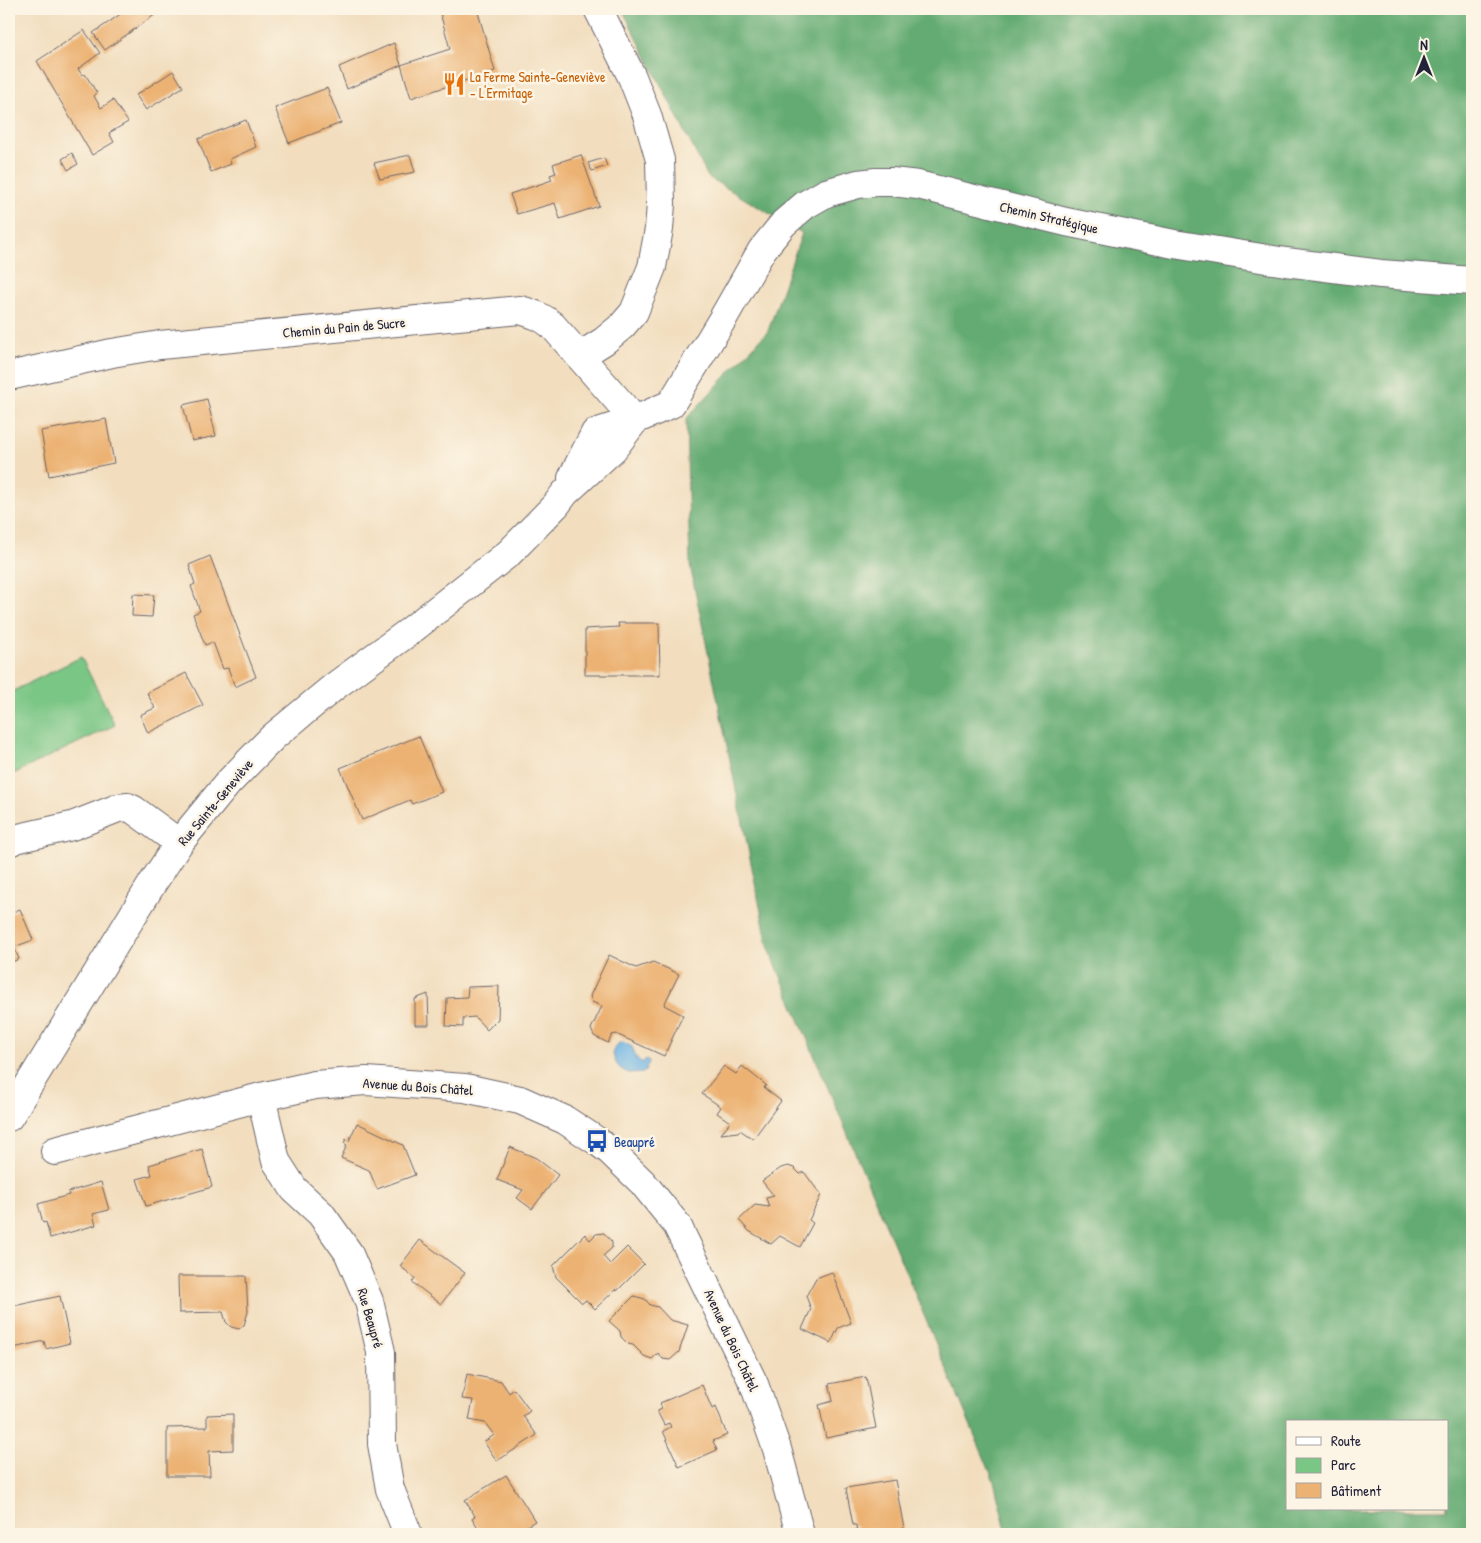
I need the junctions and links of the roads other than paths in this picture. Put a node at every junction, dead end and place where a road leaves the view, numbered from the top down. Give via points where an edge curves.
1 (598, 9) edge
2 (1472, 281) edge
3 (580, 356) junction
4 (9, 376) edge
5 (635, 420) junction
6 (9, 842) edge
7 (179, 843) junction
8 (261, 1097) junction
9 (9, 1118) edge
10 (55, 1151) dead end
11 (408, 1534) edge
12 (800, 1534) edge

1 - 3 street via 647,115 660,160 661,204 652,268 634,312 616,331
2 - 5 street, Chemin Stratégique via 1286,262 1066,222 918,185 892,182 858,184 826,193 784,223 762,250 671,404
3 - 4 street, Chemin du Pain de Sucre via 546,320 520,310 160,345
3 - 5 street, Chemin du Pain de Sucre
5 - 7 street, Rue Sainte-Geneviève via 612,449 565,493 509,554 273,737 228,782
6 - 7 street via 128,807
7 - 9 street, Rue Sainte-Geneviève
8 - 10 street, Avenue du Bois Châtel
8 - 11 street, Rue Beaupré via 276,1161 294,1189 321,1214 348,1252 369,1301 381,1352 382,1444 390,1489
8 - 12 street, Avenue du Bois Châtel via 315,1085 366,1081 466,1088 520,1100 565,1120 597,1140 643,1183 677,1225 754,1384 777,1449

